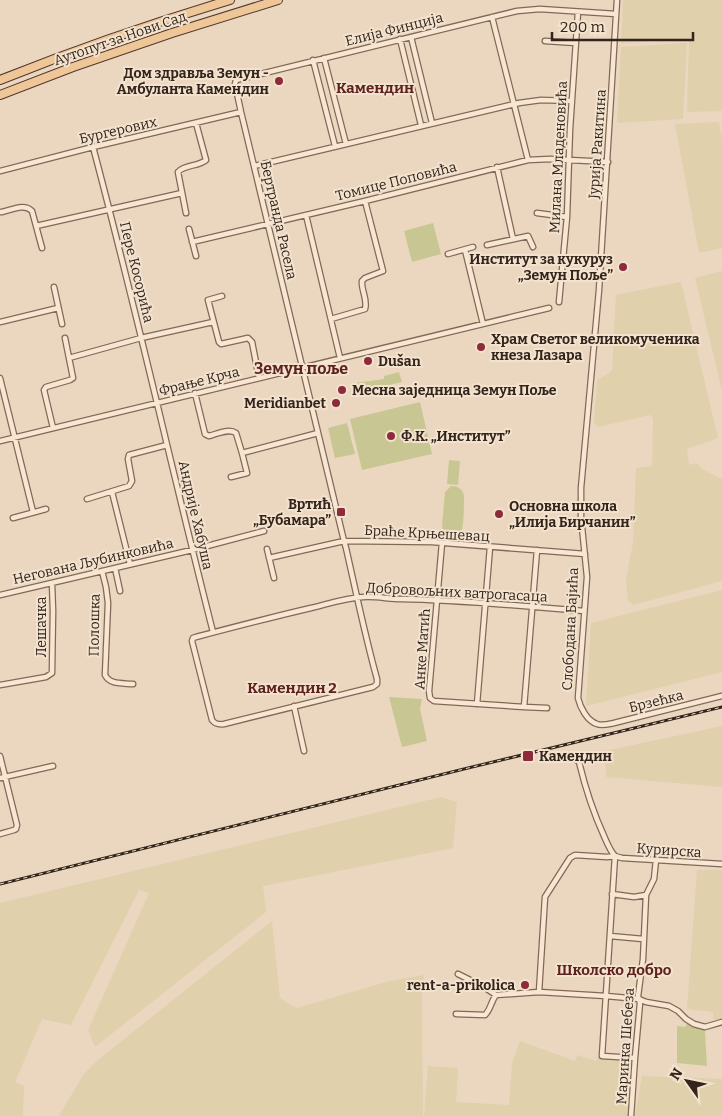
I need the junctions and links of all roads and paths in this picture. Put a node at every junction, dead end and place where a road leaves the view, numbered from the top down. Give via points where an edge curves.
1 (230, 0) edge
2 (278, 0) edge
3 (617, 0) edge
4 (578, 12) junction
5 (616, 14) junction
6 (492, 17) junction
7 (411, 37) junction
8 (400, 40) junction
9 (545, 41) dead end
10 (576, 43) junction
11 (324, 58) junction
12 (313, 60) junction
13 (237, 78) joint
14 (0, 80) edge
15 (0, 95) edge
16 (572, 101) junction
17 (513, 104) junction
18 (241, 112) junction
19 (196, 123) junction
20 (432, 123) junction
21 (421, 125) junction
22 (346, 144) junction
23 (335, 146) junction
24 (94, 147) junction
25 (528, 160) junction
26 (569, 160) junction
27 (608, 162) junction
28 (254, 166) junction
29 (497, 167) junction
30 (0, 171) edge
31 (182, 193) junction
32 (365, 201) junction
33 (110, 210) junction
34 (0, 212) edge
35 (186, 213) dead end
36 (537, 213) dead end
37 (306, 215) junction
38 (567, 216) junction
39 (268, 223) junction
40 (36, 226) junction
41 (189, 229) dead end
42 (513, 239) junction
43 (192, 242) junction
44 (487, 244) dead end
45 (474, 247) dead end
46 (533, 247) dead end
47 (42, 248) dead end
48 (465, 250) junction
49 (448, 254) dead end
50 (196, 256) dead end
51 (54, 287) dead end
52 (599, 290) joint
53 (222, 296) dead end
54 (559, 302) dead end
55 (58, 308) junction
56 (549, 308) dead end
57 (331, 319) junction
58 (0, 322) edge
59 (213, 322) junction
60 (62, 324) dead end
61 (483, 324) junction
62 (65, 338) dead end
63 (141, 338) junction
64 (69, 358) junction
65 (340, 358) junction
66 (302, 367) junction
67 (0, 378) edge
68 (259, 378) junction
69 (195, 393) junction
70 (157, 403) junction
71 (52, 428) junction
72 (318, 433) junction
73 (15, 437) junction
74 (0, 441) edge
75 (167, 445) junction
76 (242, 452) junction
77 (231, 478) dead end
78 (112, 492) junction
79 (87, 499) dead end
80 (46, 509) dead end
81 (33, 512) junction
82 (13, 518) dead end
83 (264, 531) dead end
84 (344, 541) junction
85 (442, 543) junction
86 (490, 546) junction
87 (267, 549) dead end
88 (192, 550) junction
89 (537, 550) junction
90 (585, 554) junction
91 (269, 558) junction
92 (130, 564) junction
93 (114, 568) junction
94 (102, 571) junction
95 (274, 578) dead end
96 (52, 583) junction
97 (120, 591) dead end
98 (0, 595) edge
99 (357, 598) junction
100 (437, 600) junction
101 (485, 603) junction
102 (533, 607) junction
103 (584, 611) junction
104 (213, 632) junction
105 (133, 684) dead end
106 (0, 685) edge
107 (722, 696) edge
108 (477, 704) junction
109 (294, 706) junction
110 (524, 707) junction
111 (546, 708) dead end
112 (595, 723) joint
113 (304, 751) dead end
114 (0, 756) edge
115 (576, 759) dead end
116 (53, 766) dead end
117 (3, 777) edge
118 (0, 834) edge
119 (615, 856) junction
120 (656, 860) junction
121 (722, 864) edge
122 (612, 894) junction
123 (646, 895) junction
124 (610, 936) junction
125 (643, 939) junction
126 (458, 974) dead end
127 (538, 992) junction
128 (496, 995) junction
129 (606, 996) junction
130 (639, 999) junction
131 (456, 1014) dead end
132 (722, 1022) edge
133 (635, 1058) junction
134 (631, 1116) edge

1 - 14 main road, Аутопут за Нови Сад
2 - 15 main road, Аутопут за Нови Сад via 172,33
3 - 5 street, Јурија Ракитина
4 - 5 street, Елија Финција
4 - 6 street, Елија Финција via 528,10
4 - 10 street, Милана Младеновића
5 - 27 street, Јурија Ракитина
6 - 7 street, Елија Финција
6 - 17 street
7 - 8 street, Елија Финција
7 - 20 street
8 - 11 street, Елија Финција
8 - 21 street
9 - 10 street
10 - 16 street, Милана Младеновића
11 - 12 street, Елија Финција
11 - 22 street
12 - 13 street, Елија Финција
12 - 23 street
13 - 18 street, Бертранда Расела via 235,84
16 - 17 street via 536,100
16 - 26 street, Милана Младеновића
17 - 20 street
17 - 25 street
18 - 19 street, Бургерових
18 - 28 street, Бертранда Расела
19 - 24 street, Бургерових
19 - 31 street via 206,160 179,170 177,174
20 - 21 street
21 - 22 street
22 - 23 street
23 - 28 street
24 - 30 street, Бургерових
24 - 33 street, Пере Косорића
25 - 26 street, Томице Поповића
25 - 29 street, Томице Поповића
26 - 27 street, Томице Поповића
26 - 38 street, Милана Младеновића
27 - 52 street, Јурија Ракитина
28 - 39 street, Бертранда Расела
29 - 32 street, Томице Поповића
29 - 42 street
31 - 33 street
31 - 35 street
32 - 37 street, Томице Поповића
32 - 57 street via 383,271 362,281 366,309
33 - 40 street
33 - 63 street, Пере Косорића
34 - 40 street via 30,208
36 - 38 street
37 - 39 street, Томице Поповића
37 - 57 street, Бертранда Расела
38 - 54 street, Милана Младеновића
39 - 43 street, Томице Поповића
39 - 66 street, Бертранда Расела
40 - 47 street
41 - 43 street
42 - 44 street
42 - 46 street via 528,236
43 - 50 street
45 - 48 street
48 - 49 street
48 - 61 street
51 - 55 street
52 - 90 street, Слободана Бајића via 582,488
53 - 59 street via 208,300
55 - 58 street
55 - 60 street
56 - 61 street, Фрање Крча
57 - 65 street, Бертранда Расела
59 - 63 street
59 - 68 street via 221,344 251,340
61 - 65 street, Фрање Крча
62 - 64 street
63 - 64 street
63 - 70 street, Пере Косорића
64 - 71 street via 73,378 46,386 44,390
65 - 66 street, Фрање Крча
66 - 68 street, Фрање Крча
66 - 72 street, Бертранда Расела
67 - 73 street
68 - 69 street, Фрање Крча
69 - 70 street, Фрање Крча
69 - 76 street via 205,434 234,431
70 - 71 street, Фрање Крча
70 - 75 street, Андрије Хабуша
71 - 73 street, Фрање Крча
72 - 76 street
72 - 84 street, Бертранда Расела
73 - 74 street, Фрање Крча
73 - 81 street
75 - 78 street via 129,455 132,483
75 - 88 street, Андрије Хабуша
76 - 77 street via 247,473
78 - 79 street
78 - 92 street
80 - 81 street
81 - 82 street
83 - 88 street, Негована Љубинковића
84 - 85 street, Браће Крњешевац
84 - 91 street, Браће Крњешевац
84 - 99 street, Бертранда Расела
85 - 86 street, Браће Крњешевац
85 - 100 street, Анке Матић
86 - 89 street, Браће Крњешевац
86 - 101 street
87 - 91 street
88 - 92 street, Негована Љубинковића
88 - 104 street, Андрије Хабуша
89 - 90 street, Браће Крњешевац
89 - 102 street
90 - 103 street, Слободана Бајића
91 - 95 street
92 - 93 street, Негована Љубинковића
93 - 94 street, Негована Љубинковића
93 - 97 street
94 - 96 street, Негована Љубинковића
94 - 105 street, Полошка via 108,603 105,672 111,682
96 - 98 street, Негована Љубинковића
96 - 106 street, Лешачка via 52,671 48,676
99 - 100 street, Добровољних ватрогасаца
99 - 104 street, Добровољних ватрогасаца
99 - 109 street, Бертранда Расела via 377,684
100 - 101 street, Добровољних ватрогасаца
100 - 108 street, Анке Матић via 430,698
101 - 102 street, Добровољних ватрогасаца
101 - 108 street
102 - 103 street, Добровољних ватрогасаца
102 - 110 street
103 - 112 street, Слободана Бајића via 578,698 585,714
104 - 109 street, Добровољних ватрогасаца via 192,641 214,723
107 - 112 street, Брзећка via 614,724
108 - 110 street
109 - 113 street
110 - 111 street
114 - 117 street
115 - 119 street via 597,820
116 - 117 street
117 - 118 street via 17,828
119 - 120 street, Курирска
119 - 122 street
119 - 127 street, Курирска via 572,856 545,894
120 - 121 street, Курирска
120 - 123 street, Маринка Шебеза via 654,878
122 - 123 street
122 - 124 street
123 - 125 street, Маринка Шебеза
124 - 125 street
124 - 129 street
125 - 130 street, Маринка Шебеза
126 - 128 street
127 - 128 street
127 - 129 street
128 - 131 street via 485,1015
129 - 130 street
129 - 133 street via 602,1056
130 - 132 street via 669,1006 690,1022 705,1027
130 - 133 street, Маринка Шебеза
133 - 134 street, Маринка Шебеза

